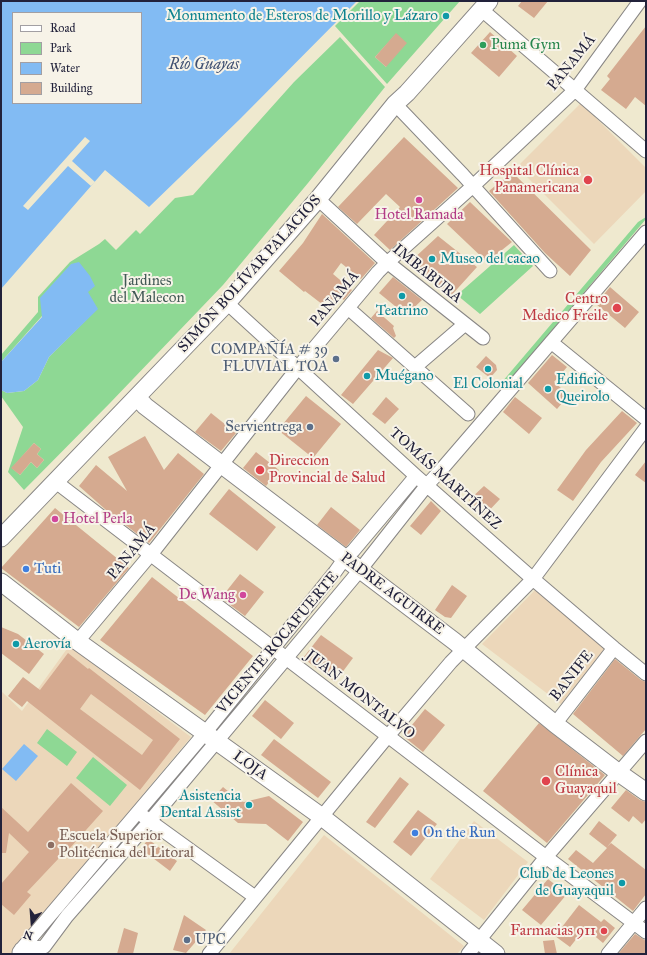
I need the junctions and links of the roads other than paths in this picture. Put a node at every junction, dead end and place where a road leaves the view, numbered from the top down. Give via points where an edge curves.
1 (640, 1) edge
2 (486, 6) edge
3 (575, 90) junction
4 (395, 104) junction
5 (646, 151) edge
6 (472, 186) junction
7 (318, 200) junction
8 (646, 232) edge
9 (387, 263) junction
10 (550, 271) dead end
11 (227, 303) junction
12 (348, 308) junction
13 (465, 324) junction
14 (483, 338) dead end
15 (551, 342) junction
16 (415, 367) junction
17 (298, 369) junction
18 (137, 397) junction
19 (468, 414) dead end
20 (646, 419) edge
21 (646, 428) edge
22 (222, 465) junction
23 (416, 476) junction
24 (56, 482) junction
25 (427, 485) junction
26 (1, 538) edge
27 (151, 555) junction
28 (345, 558) junction
29 (360, 570) junction
30 (533, 579) junction
31 (1, 582) edge
32 (78, 641) junction
33 (273, 648) junction
34 (614, 648) junction
35 (462, 649) junction
36 (286, 658) junction
37 (646, 674) edge
38 (555, 724) junction
39 (388, 736) junction
40 (211, 737) junction
41 (646, 741) edge
42 (619, 773) junction
43 (646, 792) edge
44 (138, 812) junction
45 (322, 817) junction
46 (150, 821) junction
47 (546, 857) junction
48 (71, 891) junction
49 (255, 897) junction
50 (646, 908) edge
51 (67, 916) junction
52 (634, 923) junction
53 (646, 932) edge
54 (479, 940) junction
55 (19, 951) edge
56 (44, 951) edge
57 (213, 952) edge
58 (468, 954) edge
59 (496, 954) edge
60 (608, 954) edge

1 - 3 street, PANAMÁ
2 - 3 street
2 - 4 main road, SIMÓN BOLÍVAR PALACIOS
3 - 5 street
3 - 6 street, PANAMÁ
4 - 6 street
4 - 7 main road, SIMÓN BOLÍVAR PALACIOS
6 - 9 street, PANAMÁ
6 - 10 street
7 - 9 street, IMBABURA
7 - 11 main road, SIMÓN BOLÍVAR PALACIOS
8 - 15 street, VICENTE ROCAFUERTE
9 - 12 street, PANAMÁ
9 - 13 street, IMBABURA
11 - 17 street, TOMÁS MARTÍNEZ
11 - 18 main road, SIMÓN BOLÍVAR PALACIOS
12 - 16 street
12 - 17 street, PANAMÁ
13 - 14 street, IMBABURA
13 - 16 street
15 - 20 street
15 - 25 street, VICENTE ROCAFUERTE
16 - 19 street
17 - 22 street, PANAMÁ
17 - 23 street, TOMÁS MARTÍNEZ
18 - 22 main road, PADRE AGUIRRE
18 - 24 main road, SIMÓN BOLÍVAR PALACIOS
21 - 30 street
22 - 27 street, PANAMÁ
22 - 28 main road, PADRE AGUIRRE
23 - 25 street, TOMÁS MARTÍNEZ
23 - 28 street, VICENTE ROCAFUERTE
24 - 26 main road, SIMÓN BOLÍVAR PALACIOS
24 - 27 street, JUAN MONTALVO
25 - 29 street, VICENTE ROCAFUERTE
25 - 30 street, TOMÁS MARTÍNEZ
27 - 32 street, PANAMÁ
27 - 33 street, JUAN MONTALVO
28 - 29 main road, PADRE AGUIRRE
28 - 33 street, VICENTE ROCAFUERTE
29 - 35 main road, PADRE AGUIRRE
29 - 36 street, VICENTE ROCAFUERTE
30 - 34 street, TOMÁS MARTÍNEZ
30 - 35 street
31 - 32 main road, LOJA
32 - 40 main road, LOJA
33 - 36 street, JUAN MONTALVO
33 - 40 street, VICENTE ROCAFUERTE
34 - 37 street, TOMÁS MARTÍNEZ
34 - 38 street, BANIFE
35 - 38 main road, PADRE AGUIRRE
35 - 39 street
36 - 39 street, JUAN MONTALVO
36 - 40 street, VICENTE ROCAFUERTE
38 - 42 main road, PADRE AGUIRRE
39 - 45 street
39 - 47 street, JUAN MONTALVO
40 - 44 street, VICENTE ROCAFUERTE
40 - 45 main road, LOJA
40 - 46 street, VICENTE ROCAFUERTE
41 - 42 street
42 - 43 main road, PADRE AGUIRRE
42 - 47 street
44 - 46 street
44 - 48 street, VICENTE ROCAFUERTE
45 - 49 street
45 - 54 main road, LOJA
46 - 49 street
46 - 51 street, VICENTE ROCAFUERTE
47 - 52 street, JUAN MONTALVO
47 - 54 street
48 - 51 street
48 - 55 street, VICENTE ROCAFUERTE
49 - 57 street
50 - 52 street
51 - 56 street, VICENTE ROCAFUERTE
52 - 53 street, JUAN MONTALVO
52 - 60 street
54 - 58 street
54 - 59 main road, LOJA
55 - 56 street, VICENTE ROCAFUERTE

